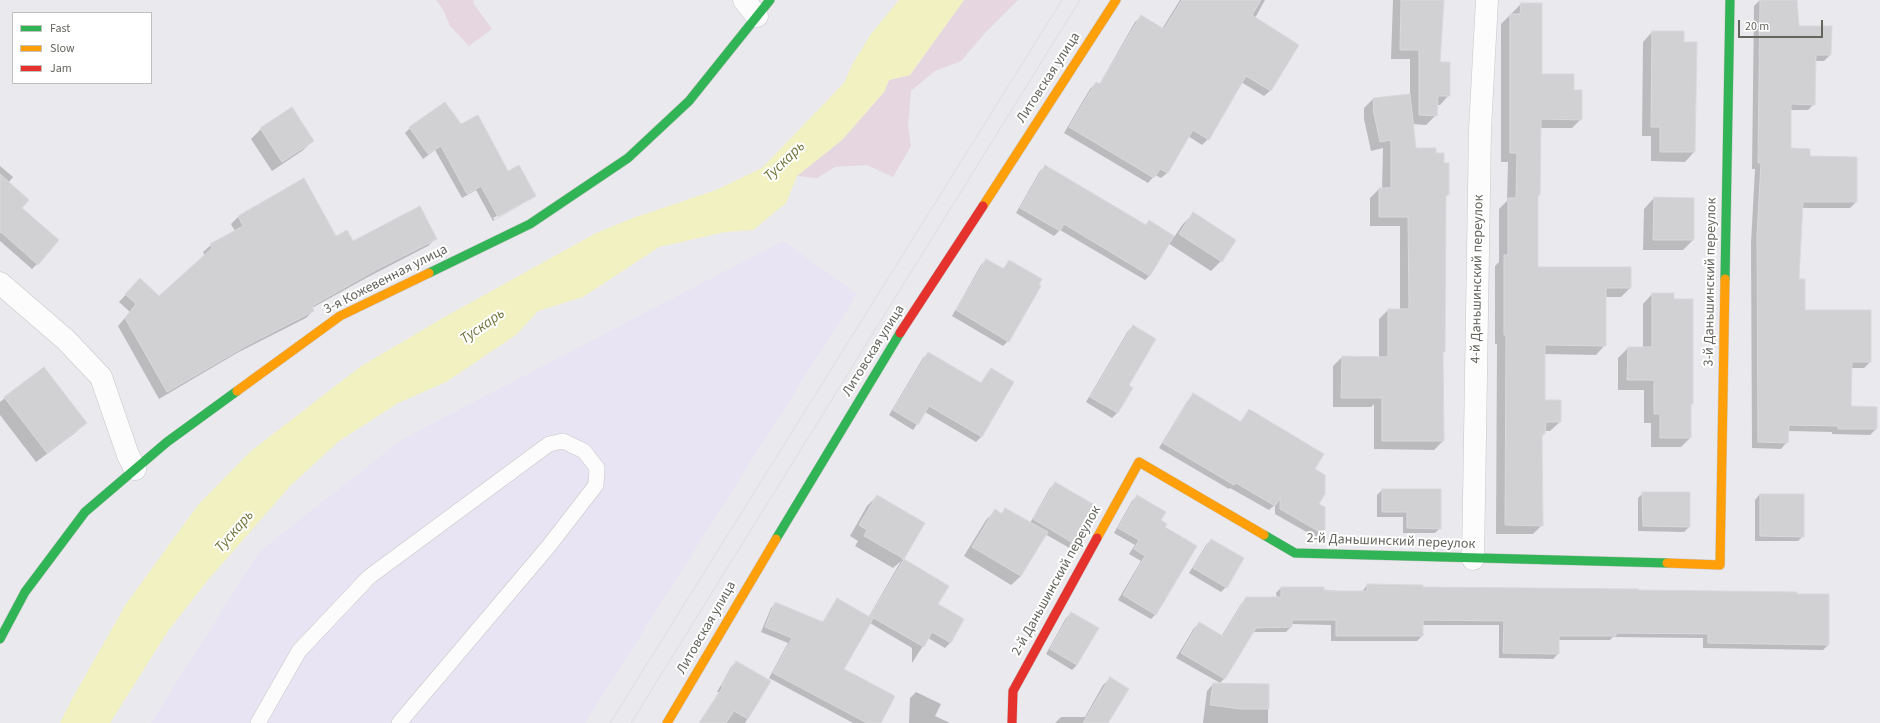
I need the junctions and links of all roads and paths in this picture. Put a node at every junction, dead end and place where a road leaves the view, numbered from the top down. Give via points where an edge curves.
1 (1116, 0) edge
2 (1487, 0) edge
3 (1730, 0) edge
4 (757, 5) edge
5 (0, 284) edge
6 (135, 469) junction
7 (1473, 559) junction
8 (1720, 565) joint
9 (0, 639) edge
10 (258, 723) edge
11 (399, 723) edge
12 (667, 723) edge
13 (1012, 723) edge

1 - 12 street, Литовская улица via 896,340
2 - 7 street, 4-й Даньшинский переулок via 1480,129
3 - 8 street, 3-й Даньшинский переулок
4 - 6 street, 3-я Кожевенная улица via 689,101 628,158 530,224 340,316 167,442
5 - 6 street via 66,340 101,377
6 - 9 street, 3-я Кожевенная улица via 85,512 25,592
7 - 8 street, 2-й Даньшинский переулок
7 - 13 street, 2-й Даньшинский переулок via 1295,553 1139,462 1013,691
10 - 11 lane via 299,651 369,577 549,444 563,441 584,451 597,468 596,485 548,547

